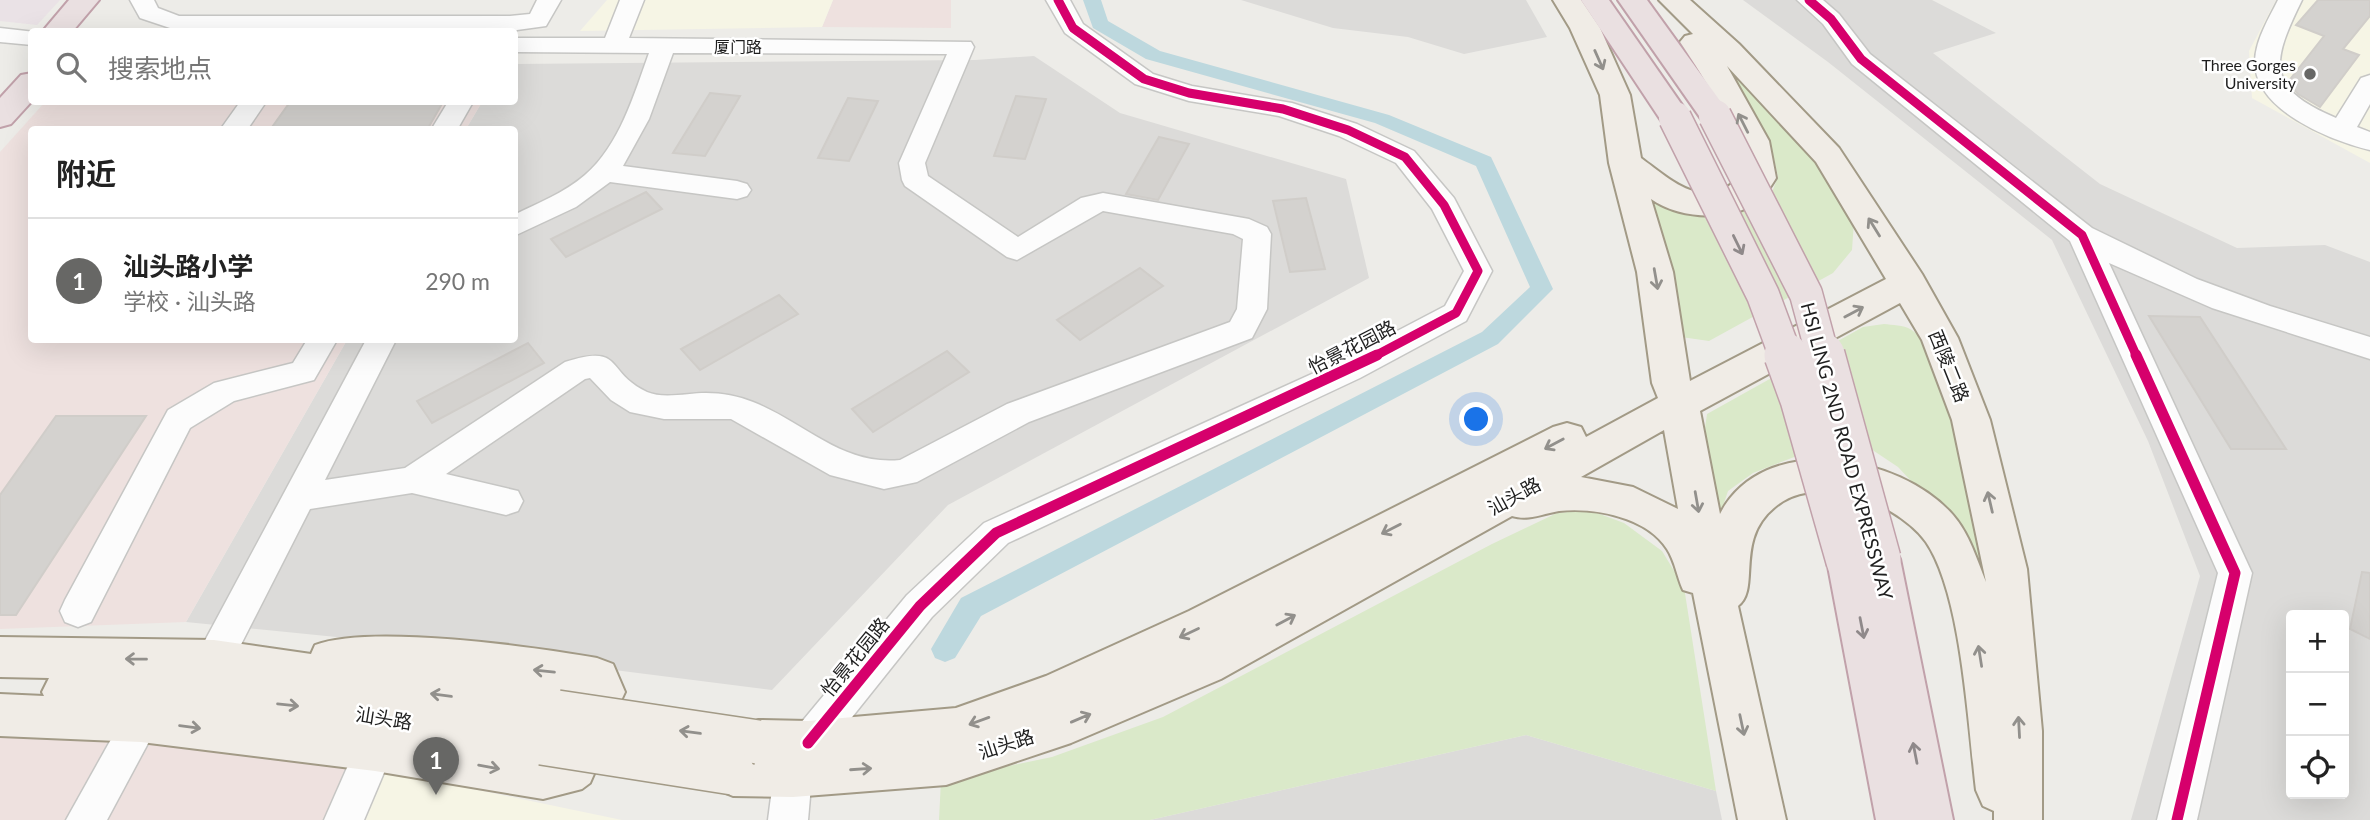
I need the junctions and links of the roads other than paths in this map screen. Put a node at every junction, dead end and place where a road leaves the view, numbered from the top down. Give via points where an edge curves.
1 (85, 0) edge
2 (105, 0) edge
3 (142, 0) edge
4 (549, 0) edge
5 (632, 0) edge
6 (1058, 0) edge
7 (1567, 0) edge
8 (1595, 0) edge
9 (1632, 0) edge
10 (1667, 0) edge
11 (1673, 0) edge
12 (1809, 0) edge
13 (2290, 0) edge
14 (60, 28) edge
15 (80, 28) edge
16 (342, 28) edge
17 (518, 29) edge
18 (518, 34) edge
19 (0, 35) edge
20 (28, 38) edge
21 (613, 47) junction
22 (663, 47) junction
23 (28, 63) edge
24 (2370, 83) edge
25 (28, 86) edge
26 (0, 93) edge
27 (251, 105) edge
28 (458, 105) edge
29 (0, 117) edge
30 (236, 126) edge
31 (446, 126) edge
32 (2342, 130) junction
33 (2370, 142) edge
34 (1625, 163) junction
35 (602, 173) junction
36 (737, 190) dead end
37 (518, 225) edge
38 (2082, 236) junction
39 (1902, 272) junction
40 (320, 343) edge
41 (379, 343) edge
42 (2370, 348) edge
43 (1675, 393) junction
44 (412, 480) junction
45 (300, 497) junction
46 (506, 501) dead end
47 (1471, 520) junction
48 (1863, 560) junction
49 (78, 611) dead end
50 (1722, 635) junction
51 (0, 657) edge
52 (214, 660) junction
53 (0, 691) edge
54 (602, 692) dead end
55 (1877, 704) junction
56 (0, 715) edge
57 (141, 721) junction
58 (557, 741) junction
59 (375, 750) junction
60 (801, 759) junction
61 (86, 820) edge
62 (344, 820) edge
63 (788, 820) edge
64 (1762, 820) edge
65 (1882, 820) edge
66 (1900, 820) edge
67 (1929, 820) edge
68 (2005, 820) edge
69 (2018, 820) edge
70 (2177, 820) edge

1 - 14 highway
2 - 15 highway
3 - 16 street via 148,13 176,23
4 - 17 street via 538,21
5 - 21 street
6 - 60 street, 怡景花园路 via 1073,28 1144,79 1188,93 1283,109 1348,130 1405,157 1444,205 1478,271 1456,313 1349,370 996,533 923,601
7 -> 34 main road via 1615,95
8 -> 48 highway, HSI LING 2ND ROAD EXPRESSWAY, bridge via 1675,118 1763,295
9 - 48 highway, HSI LING 2ND ROAD EXPRESSWAY, bridge via 1715,116 1806,294
34 -> 10 main road via 1676,200 1703,205 1739,198 1760,178 1752,141 1723,83
39 -> 11 main road, 西陵二路 via 1828,155 1728,50
12 - 38 street via 1831,19 1861,59
13 - 32 street via 2267,47 2274,95
18 - 21 street, 厦门路
19 - 20 street
21 - 22 street, 厦门路
22 - 35 street via 645,101
22 - 44 street, 厦门路 via 962,47 912,163 915,180 1017,250 1103,202 1239,226 1257,234 1252,309 1241,330 1018,413 905,474 887,478 847,467 740,409 643,404 618,388 596,365 576,370
23 - 26 highway
24 - 32 street
25 - 29 highway
27 - 30 street
28 - 31 street
32 - 33 street
34 -> 43 main road via 1655,272
35 - 36 street
35 - 37 street via 596,181
38 - 42 street via 2191,290
38 - 70 street via 2235,573
39 - 43 main road, 汕头路
69 -> 39 main road, 西陵二路 via 2019,731 2006,569 1971,420 1940,338
40 - 49 street via 303,373 225,391 179,419
41 - 45 street
43 - 47 main road, 汕头路
43 -> 50 main road
43 -> 60 main road, 汕头路 via 1059,692 956,730
44 - 45 street
44 - 46 street
45 - 52 street
47 - 50 main road via 1553,494 1594,492 1626,500 1682,537
60 -> 47 main road, 汕头路 via 946,763 1071,722 1205,665
48 -> 55 highway, HSI LING 2ND ROAD EXPRESSWAY
67 -> 48 highway, HSI LING 2ND ROAD EXPRESSWAY
50 -> 64 main road
68 -> 50 main road via 1975,623 1961,571 1941,530 1887,489 1848,475 1805,474 1774,485 1741,515 1730,544
52 -> 51 main road, 汕头路
54 -> 52 main road via 597,678 580,674 423,658
58 -> 52 main road, 汕头路
53 -> 58 main road, 汕头路 via 191,694
55 - 65 highway
55 - 66 highway, HSI LING 2ND ROAD EXPRESSWAY
56 - 57 main road
57 -> 59 main road
57 - 61 street
59 -> 58 main road via 543,776 565,773
58 - 60 main road, 汕头路, bridge
59 - 62 street
60 - 63 street

